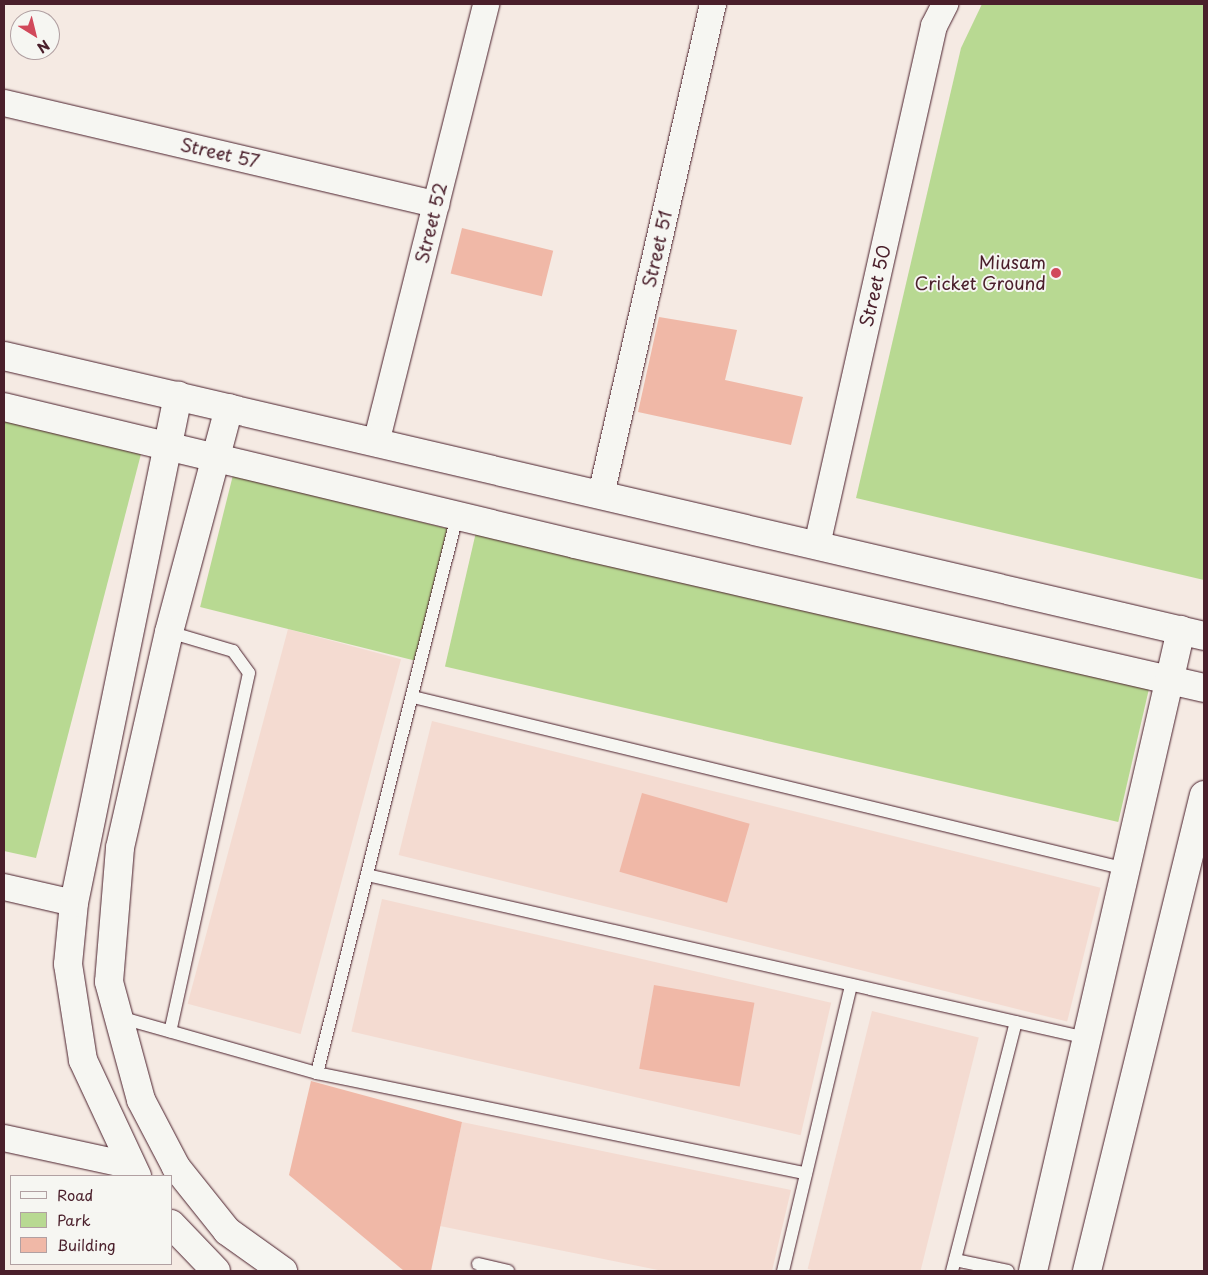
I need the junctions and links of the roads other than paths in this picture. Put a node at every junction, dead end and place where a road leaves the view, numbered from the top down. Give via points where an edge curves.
1 (486, 4) edge
2 (713, 4) edge
3 (939, 15) edge
4 (4, 102) edge
5 (436, 204) junction
6 (4, 356) edge
7 (178, 396) junction
8 (4, 407) edge
9 (229, 408) junction
10 (376, 443) junction
11 (166, 446) junction
12 (214, 457) junction
13 (601, 495) junction
14 (457, 516) junction
15 (817, 545) junction
16 (169, 632) junction
17 (1193, 633) edge
18 (1168, 679) junction
19 (1204, 688) edge
20 (413, 697) junction
21 (1204, 795) edge
22 (1126, 869) junction
23 (367, 875) junction
24 (4, 888) edge
25 (74, 903) junction
26 (851, 985) junction
27 (117, 1017) junction
28 (1016, 1022) junction
29 (170, 1032) junction
30 (1087, 1038) junction
31 (317, 1073) junction
32 (4, 1138) edge
33 (132, 1171) edge
34 (806, 1174) junction
35 (172, 1225) edge
36 (478, 1264) dead end
37 (954, 1266) edge
38 (208, 1268) edge
39 (283, 1271) edge
40 (508, 1271) edge
41 (783, 1271) edge
42 (1008, 1271) edge
43 (1032, 1271) edge
44 (1087, 1271) edge

1 - 5 street, Street 52
2 - 13 street, Street 51
3 - 15 street, Street 50
4 - 5 street, Street 57
5 - 10 street, Street 52
6 - 7 street
7 - 9 street
7 - 11 street
8 - 11 street
9 - 10 street
9 - 12 street
10 - 13 street
11 - 12 street
11 - 25 street
12 - 14 street
12 - 16 street
13 - 15 street
14 - 18 street
14 - 20 lane
15 - 17 street
16 - 27 street via 120,848 109,946 109,982
16 - 29 lane via 233,651 249,673
17 - 18 street
18 - 19 street
18 - 22 street
20 - 22 lane
20 - 23 lane
21 - 44 street
22 - 30 street
23 - 26 lane
23 - 31 lane
24 - 25 street
25 - 33 street via 68,964 83,1060
26 - 28 lane
26 - 34 lane
27 - 29 lane
27 - 39 street via 141,1100 176,1167 227,1230
28 - 30 lane
28 - 37 lane
29 - 31 lane
30 - 43 street
31 - 34 lane
32 - 33 street
34 - 41 lane
35 - 38 street
36 - 40 lane
37 - 42 lane

